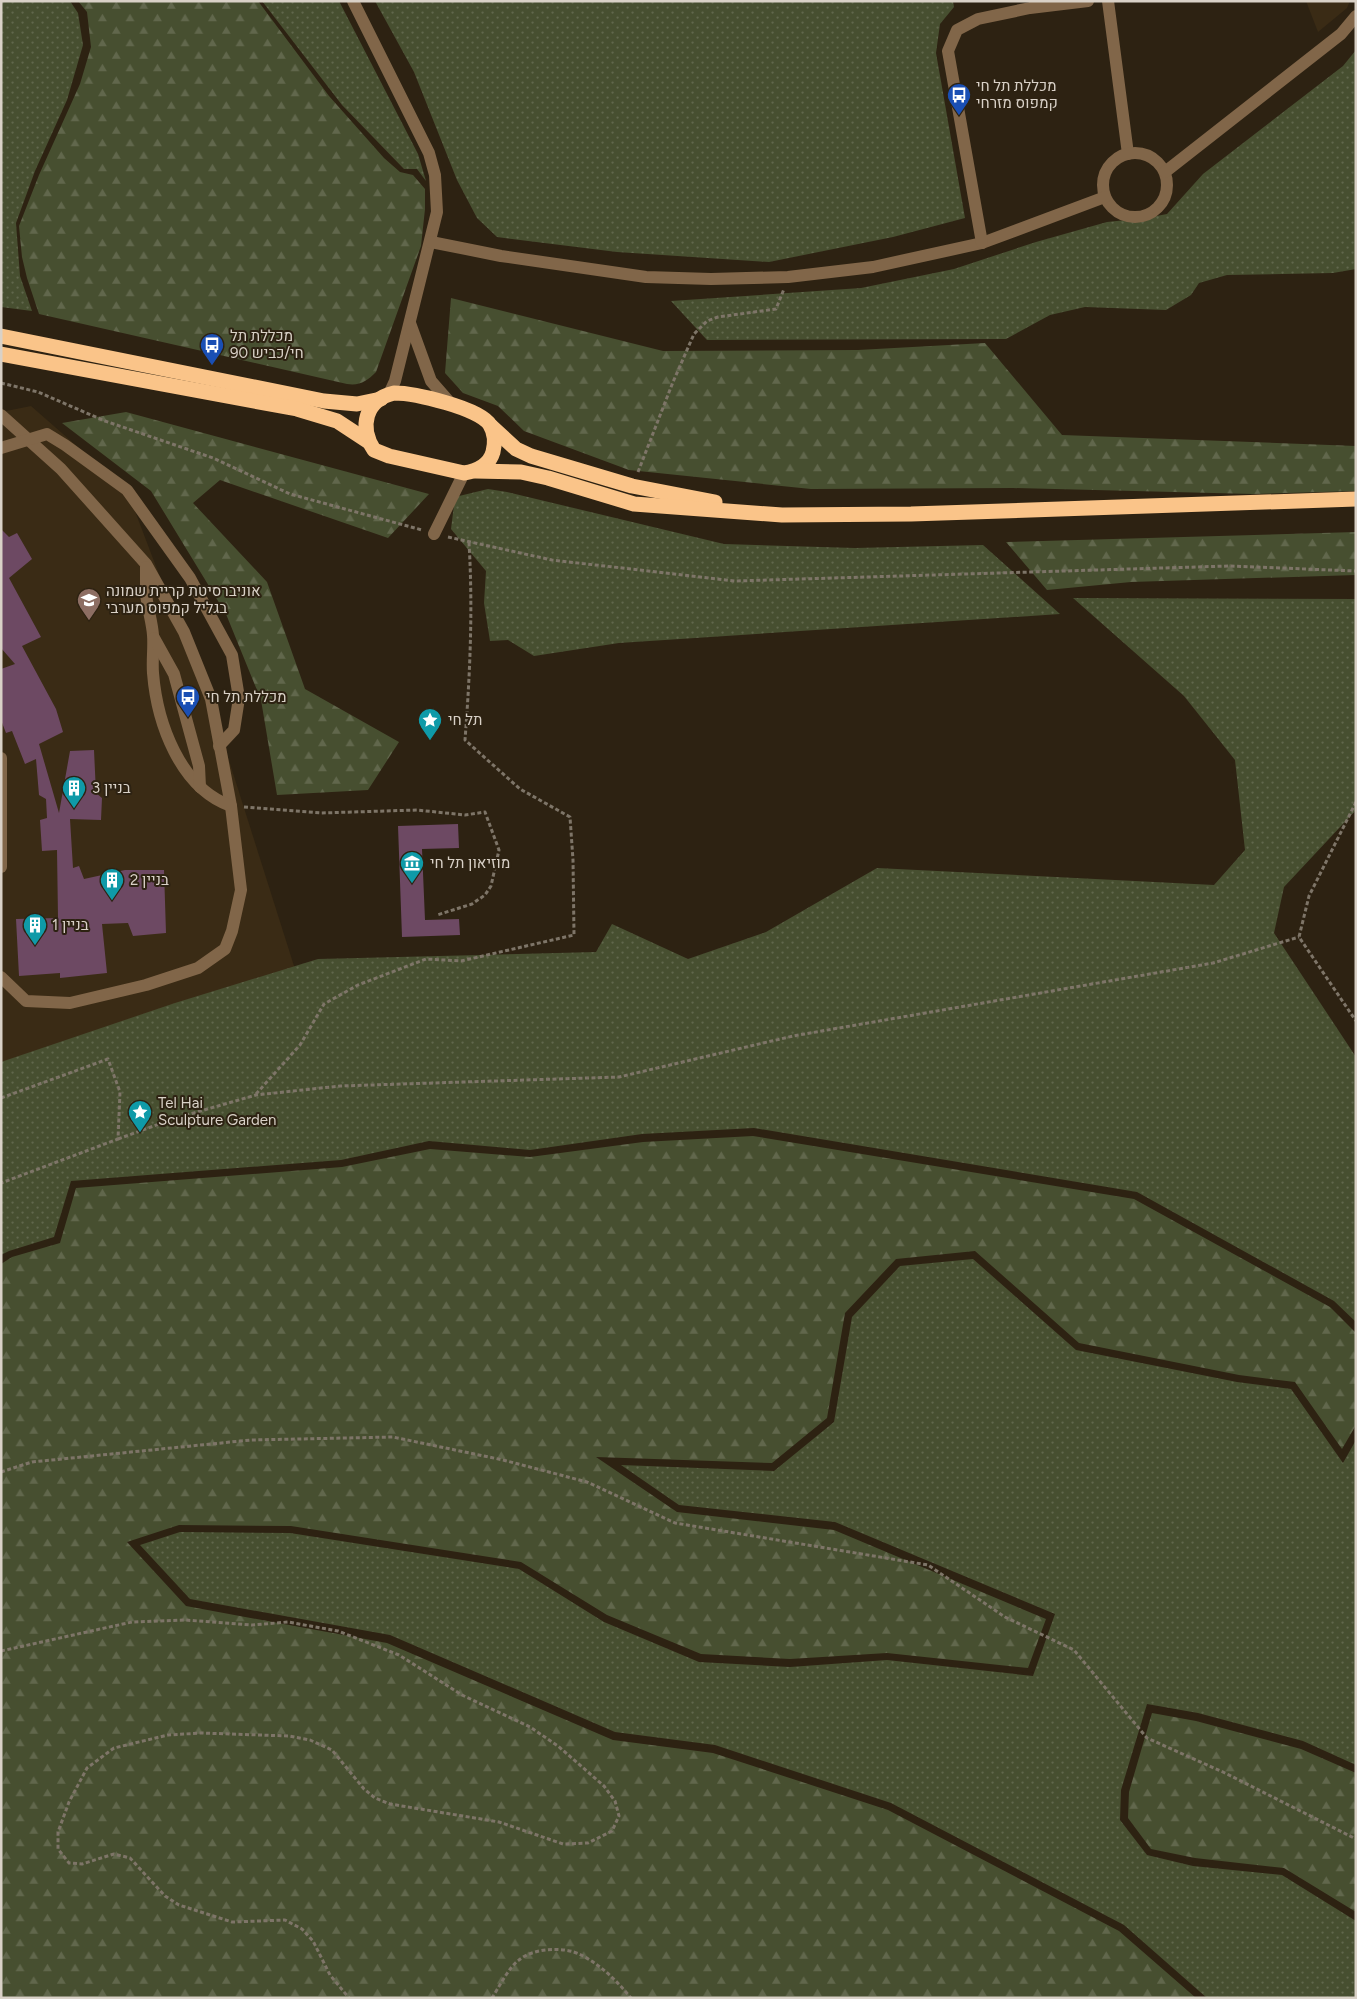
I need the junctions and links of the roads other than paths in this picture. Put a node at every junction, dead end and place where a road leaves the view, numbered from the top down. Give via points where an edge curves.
1 (353, 1) edge
2 (1088, 1) edge
3 (1108, 1) edge
4 (1356, 16) edge
5 (1128, 154) junction
6 (1165, 172) junction
7 (1105, 197) junction
8 (431, 242) junction
9 (982, 243) junction
10 (410, 323) junction
11 (1, 336) edge
12 (1, 354) edge
13 (385, 396) junction
14 (452, 405) junction
15 (1, 416) edge
16 (491, 426) junction
17 (27, 440) junction
18 (369, 442) junction
19 (1, 448) edge
20 (469, 472) junction
21 (1356, 499) edge
22 (782, 516) junction
23 (434, 534) road end
24 (146, 564) junction
25 (153, 635) junction
26 (219, 746) junction
27 (1, 758) edge
28 (200, 787) junction
29 (231, 806) junction
30 (1, 867) edge
31 (1, 977) edge

1 - 8 street via 429,153 438,194
2 - 9 street via 978,19 957,30 948,52
3 - 5 street
4 - 6 street via 1342,34
5 - 6 street via 1150,157
5 - 7 street via 1106,170 1103,179
6 - 7 street via 1164,200 1152,213 1143,217 1116,212
7 - 9 street
8 - 9 street via 585,269 711,279 788,277 873,267
8 - 10 street
10 - 13 street via 395,381
10 - 14 street via 431,381
11 - 13 highway via 324,401 357,404
12 - 18 highway via 297,409 337,421
13 - 14 highway via 402,393
13 - 18 highway via 373,404 366,418
14 - 16 highway via 477,414
15 - 17 street
16 - 20 highway via 493,452 489,461
16 - 22 highway via 516,449 531,456 632,486
17 - 19 street
17 - 24 street via 61,469
17 - 26 street via 47,434 128,490 190,578 232,655 238,689 234,730
18 - 20 highway via 374,450 389,456
20 - 22 highway via 520,472 634,504
20 - 23 street
21 - 22 highway
24 - 25 street via 146,594
24 - 26 street via 184,632 211,699
25 - 28 street via 174,674 199,766
25 - 28 street via 153,673 160,717 173,751
26 - 29 street
27 - 30 street
28 - 29 street via 216,800
29 - 31 street via 241,890 226,949 198,968 146,985 70,1003 26,1001

